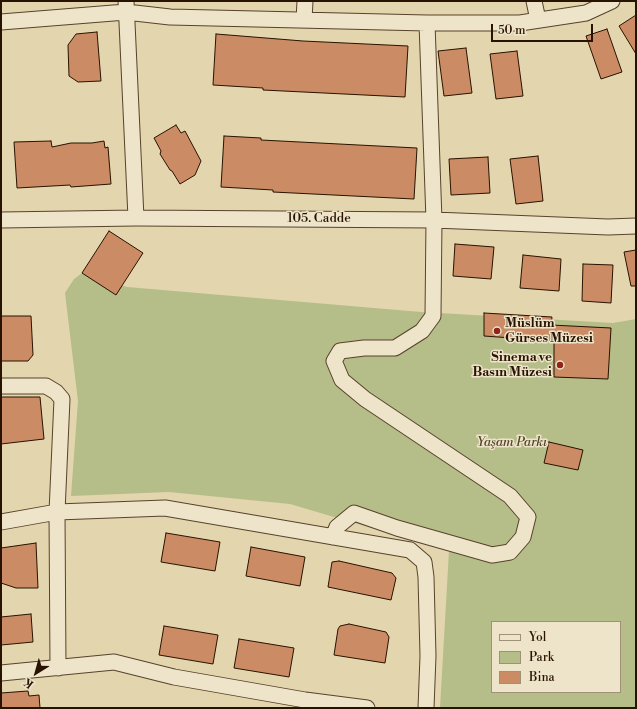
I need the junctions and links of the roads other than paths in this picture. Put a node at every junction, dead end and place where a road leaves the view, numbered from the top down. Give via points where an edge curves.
1 (305, 1) edge
2 (534, 1) edge
3 (612, 1) edge
4 (126, 7) edge
5 (304, 20) junction
6 (538, 20) junction
7 (1, 22) edge
8 (427, 23) junction
9 (136, 218) junction
10 (1, 220) edge
11 (434, 220) junction
12 (636, 226) edge
13 (1, 386) edge
14 (57, 512) junction
15 (1, 522) edge
16 (332, 537) junction
17 (58, 668) junction
18 (1, 674) edge
19 (367, 708) edge
20 (426, 708) edge

1 - 5 street
2 - 6 street
3 - 6 street via 586,13
4 - 5 street via 170,17
4 - 7 street
4 - 9 street
5 - 8 street
6 - 8 street via 520,23
8 - 11 street
9 - 10 street, 105. Cadde
9 - 11 street, 105. Cadde
11 - 12 street, 105. Cadde
11 - 16 street via 433,316 422,332 395,348 340,351 334,361 342,380 365,399 510,496 528,517 523,537 510,552 492,555 354,514 337,528
13 - 14 street via 46,386 62,399
14 - 15 street
14 - 16 street via 165,508
14 - 17 street
16 - 20 street via 410,550 424,562 428,656
17 - 18 street
17 - 19 street via 114,662 174,677

